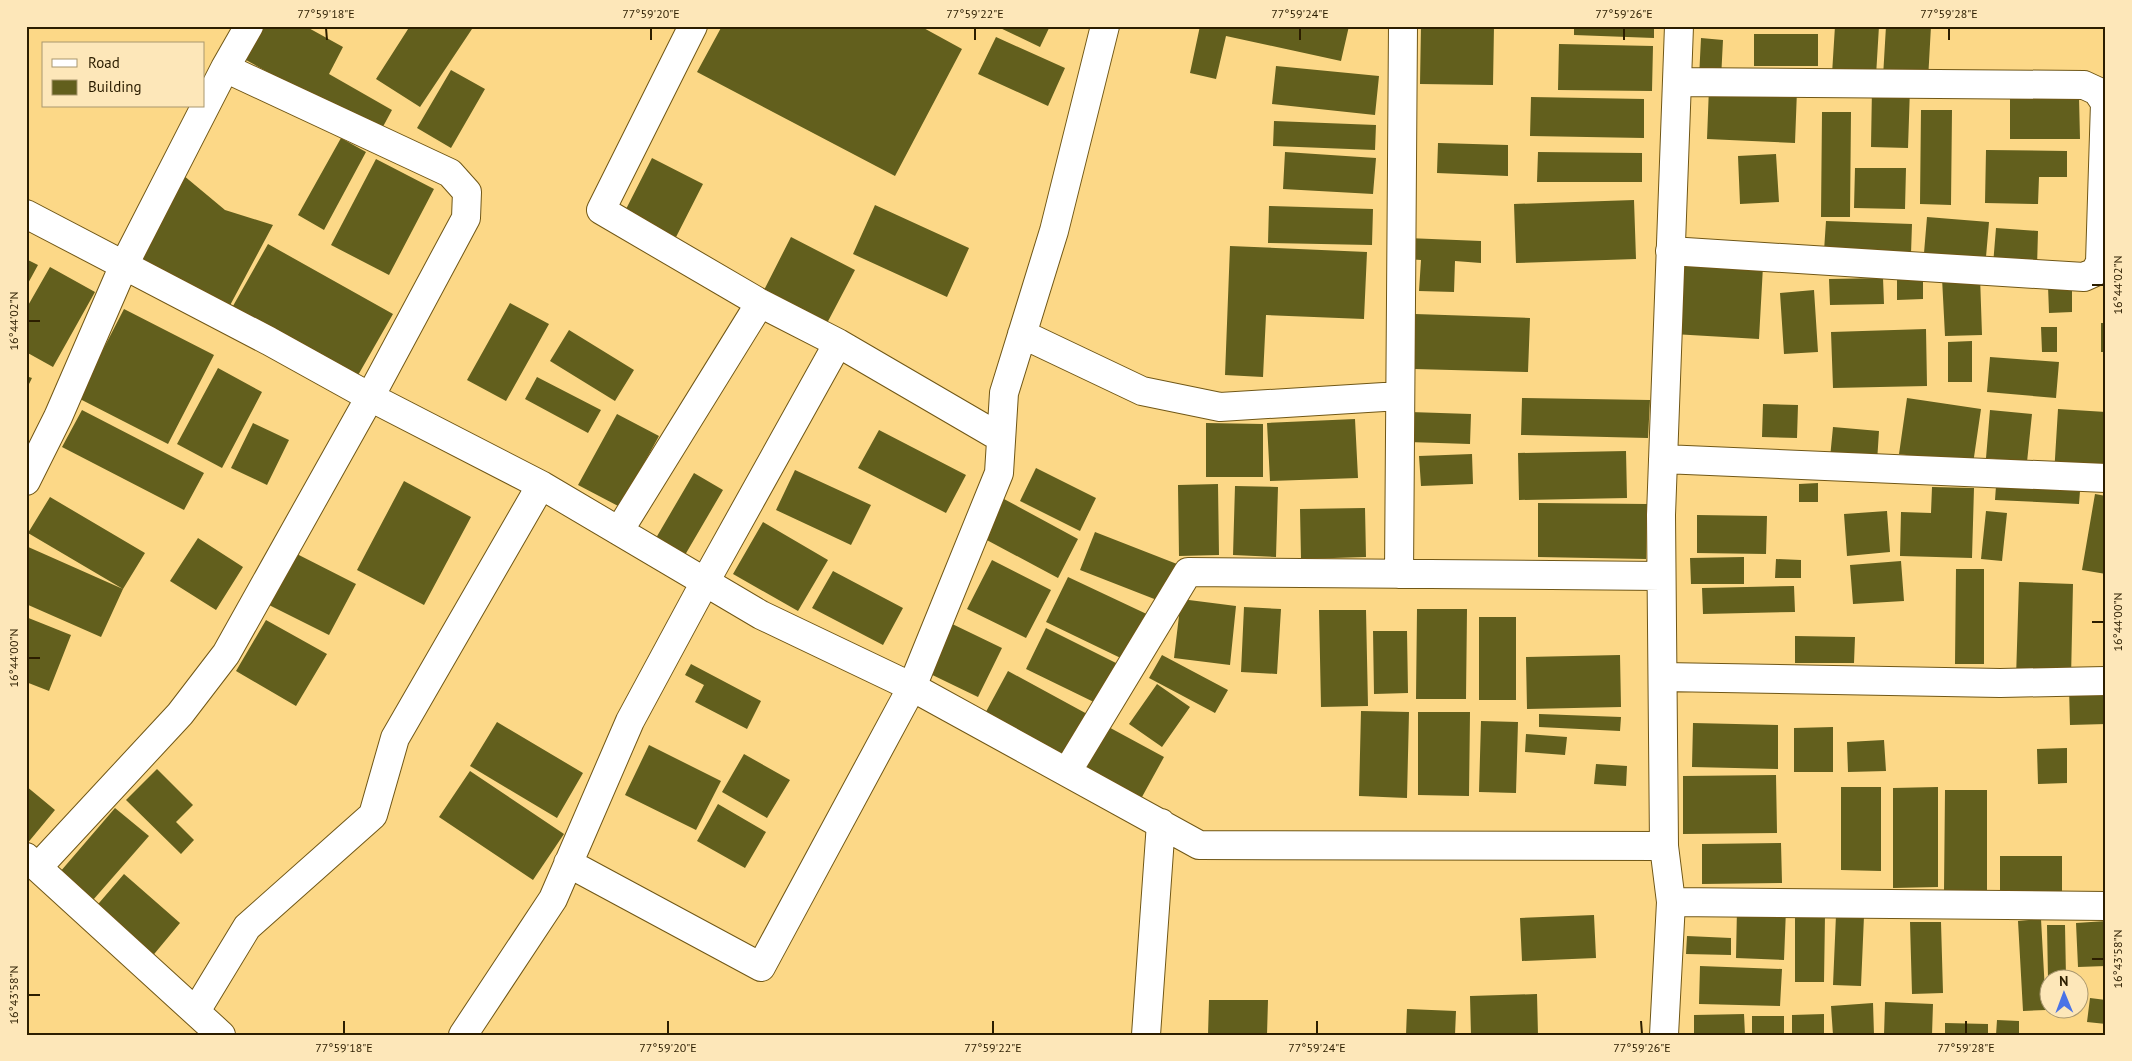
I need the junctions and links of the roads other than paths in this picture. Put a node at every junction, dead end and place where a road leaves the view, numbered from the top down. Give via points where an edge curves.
1 (249, 26) edge
2 (694, 26) edge
3 (1105, 26) edge
4 (1403, 26) edge
5 (1679, 26) edge
6 (225, 68) junction
7 (1678, 82) junction
8 (205, 107) edge
9 (204, 108) edge
10 (26, 214) edge
11 (1670, 251) junction
12 (124, 265) junction
13 (760, 303) junction
14 (1022, 334) junction
15 (838, 343) junction
16 (1400, 396) junction
17 (370, 397) junction
18 (1001, 438) junction
19 (1663, 460) junction
20 (2106, 478) edge
21 (26, 481) edge
22 (541, 485) junction
23 (619, 531) junction
24 (1399, 574) junction
25 (1661, 576) junction
26 (705, 582) junction
27 (1662, 677) junction
28 (2106, 681) edge
29 (912, 686) junction
30 (1067, 772) junction
31 (1160, 823) junction
32 (1664, 846) junction
33 (32, 862) edge
34 (568, 863) junction
35 (1671, 902) junction
36 (2106, 906) edge
37 (196, 1011) junction
38 (221, 1035) edge
39 (463, 1035) edge
40 (1146, 1035) edge
41 (1664, 1035) edge

1 - 6 street
2 - 13 street via 602,210
3 - 14 street via 1054,231
4 - 16 street
5 - 7 street
6 - 8 street
6 - 17 street via 450,173 467,192 466,218
7 - 11 street
7 - 11 street via 2084,85 2097,91 2105,103 2100,262 2095,272 2084,277
9 - 12 street
10 - 12 street
11 - 19 street
12 - 17 street
12 - 21 street via 58,417
13 - 15 street
13 - 23 street
14 - 16 street via 1142,391 1220,407
14 - 18 street via 1004,393
15 - 18 street
15 - 26 street
16 - 24 street
17 - 22 street
17 - 33 street via 226,654 180,714
18 - 29 street via 999,474
19 - 20 street
19 - 25 street
22 - 23 street
22 - 37 street via 395,738 373,815 247,927
23 - 26 street
24 - 25 street
24 - 30 street via 1188,572
25 - 27 street
26 - 29 street via 761,615
26 - 34 street via 630,721
27 - 28 street via 2000,683
27 - 32 street
29 - 30 street
29 - 34 street via 761,967
30 - 31 street
31 - 32 street via 1199,845
31 - 40 street
32 - 35 street
33 - 37 street
34 - 39 street via 553,899
35 - 36 street
35 - 41 street
37 - 38 street

